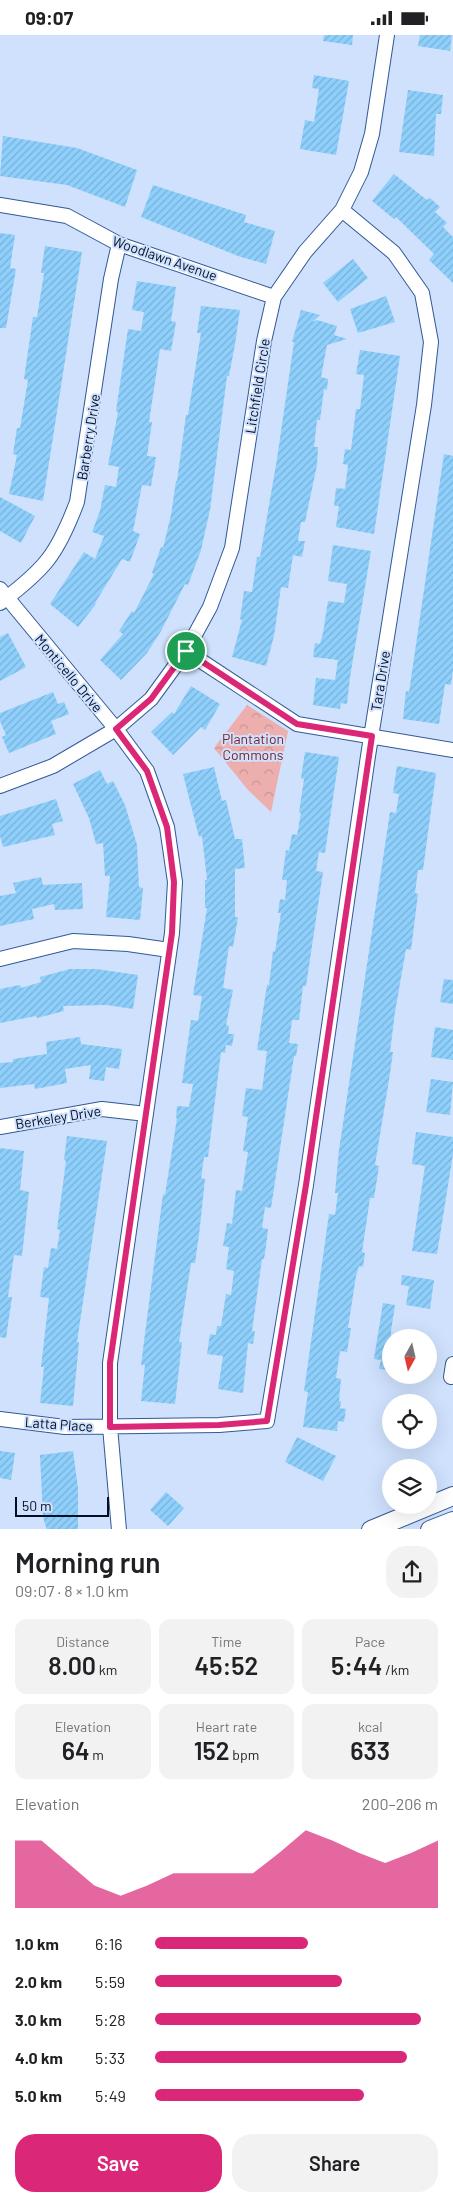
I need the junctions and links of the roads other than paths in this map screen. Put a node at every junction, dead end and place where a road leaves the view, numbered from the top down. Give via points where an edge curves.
1 (387, 35) edge
2 (0, 205) edge
3 (342, 211) junction
4 (119, 244) junction
5 (274, 297) junction
6 (2, 597) edge
7 (186, 651) junction
8 (116, 729) junction
9 (372, 736) junction
10 (453, 750) edge
11 (0, 786) edge
12 (169, 950) junction
13 (0, 959) edge
14 (146, 1114) junction
15 (0, 1127) edge
16 (0, 1419) edge
17 (267, 1421) joint
18 (110, 1427) junction
19 (453, 1496) edge
20 (453, 1521) edge
21 (119, 1528) edge
22 (372, 1529) edge
23 (430, 1529) edge

1 - 3 street, Litchfield Circle via 372,134 360,172
2 - 4 street, Woodlawn Avenue via 67,216
3 - 5 street, Litchfield Circle via 305,252
3 - 9 street, Tara Drive via 394,253 422,293 431,342
4 - 5 street, Woodlawn Avenue
4 - 6 street, Barberry Drive via 77,502 52,557 39,573
5 - 7 street, Litchfield Circle via 264,341 232,548 210,607
6 - 8 street, Monticello Drive
7 - 8 street, Litchfield Circle via 151,699
7 - 9 street via 297,724
8 - 11 street, Litchfield Circle via 54,766
8 - 12 street, Monticello Drive via 147,771 167,827 174,882
9 - 10 street
9 - 17 street, Tara Drive
12 - 13 street via 128,943 73,941
12 - 14 street, Monticello Drive
14 - 15 street, Berkeley Drive via 102,1109
14 - 18 street, Monticello Drive via 110,1363
16 - 18 street, Latta Place via 65,1427
17 - 18 street, Latta Place
18 - 21 street, Monticello Drive
19 - 22 main road
20 - 23 main road

